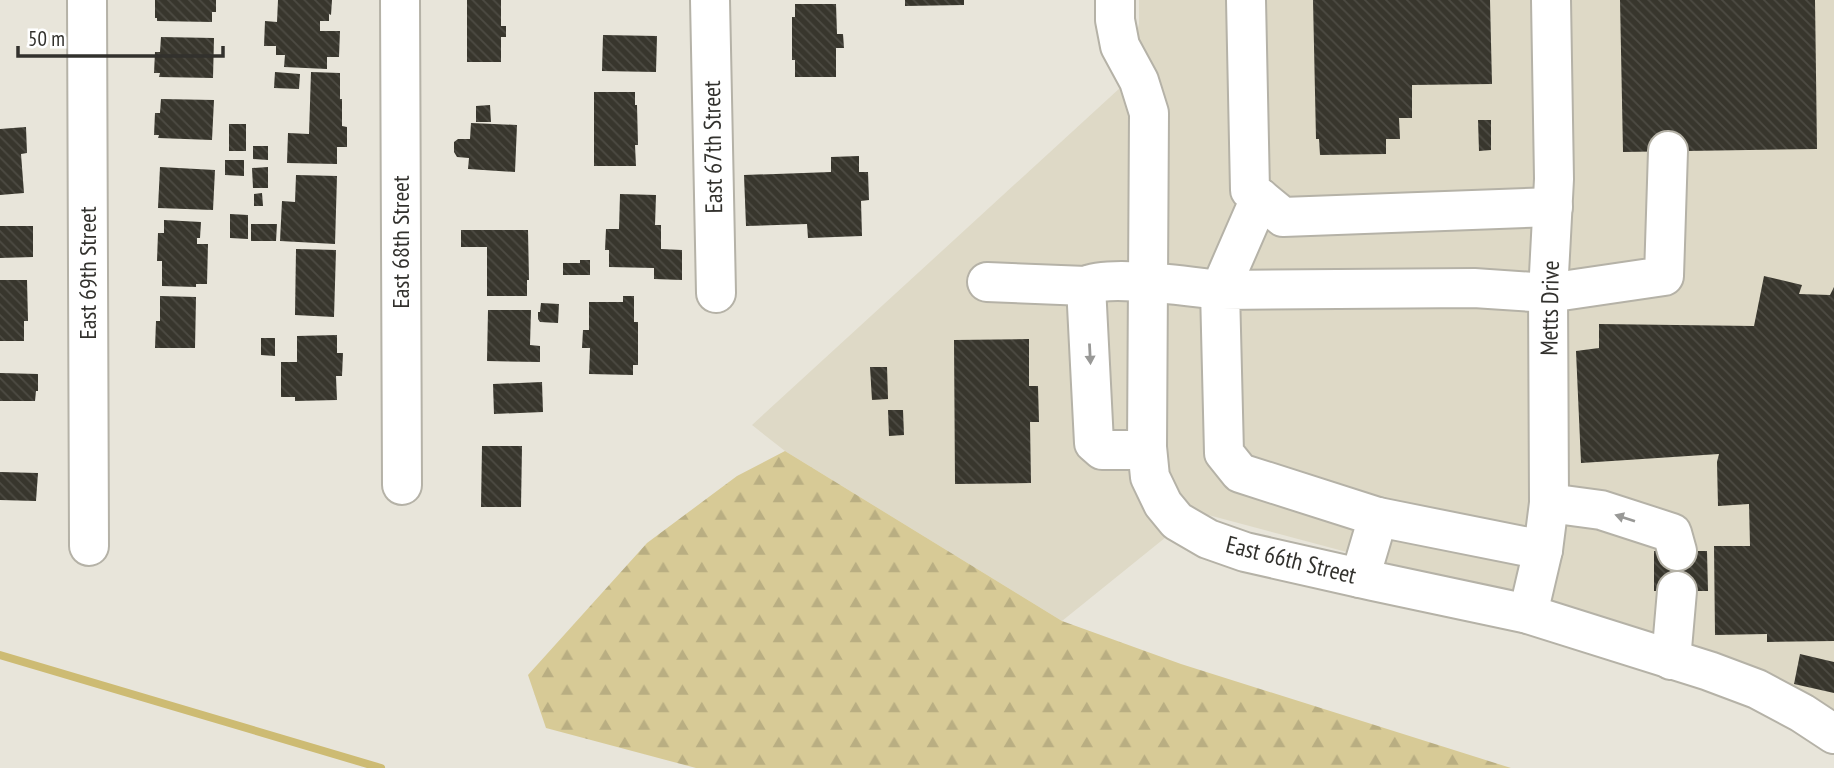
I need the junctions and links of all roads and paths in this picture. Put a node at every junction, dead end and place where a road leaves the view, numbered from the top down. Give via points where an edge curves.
1 (87, 0) edge
2 (400, 0) edge
3 (710, 0) edge
4 (1115, 0) edge
5 (1246, 0) edge
6 (1551, 0) edge
7 (1668, 151) dead end
8 (1260, 198) junction
9 (1553, 207) junction
10 (987, 282) dead end
11 (1149, 282) junction
12 (1086, 286) junction
13 (1220, 290) junction
14 (716, 293) dead end
15 (1548, 293) junction
16 (1147, 450) junction
17 (402, 485) dead end
18 (1549, 503) junction
19 (1378, 517) junction
20 (89, 546) dead end
21 (1543, 550) junction
22 (1677, 551) dead end
23 (1360, 578) junction
24 (1677, 591) dead end
25 (1528, 614) junction
26 (1671, 660) junction
27 (1834, 734) edge

1 - 20 street, East 69th Street
2 - 17 street, East 68th Street
3 - 14 street, East 67th Street
4 - 11 street, East 66th Street via 1121,46 1149,113
5 - 8 street via 1250,190
6 - 9 street, Metts Drive
7 - 15 street via 1664,276
8 - 9 street via 1283,217
8 - 13 street
9 - 15 street, Metts Drive
10 - 12 street
11 - 12 street
11 - 13 street
11 - 16 street, East 66th Street
12 -> 16 street via 1094,443 1102,450
13 - 15 street via 1474,288
13 - 19 street via 1224,453 1240,472
15 - 18 street, Metts Drive
16 - 23 street, East 66th Street via 1150,477 1177,521 1208,539 1245,552
18 - 21 street, Metts Drive
22 -> 18 street via 1672,533 1601,510
19 - 21 street
19 - 23 street
21 - 25 street, Metts Drive
23 - 25 street, East 66th Street
24 - 26 street
25 - 26 street, East 66th Street
26 - 27 street, East 66th Street via 1757,689

